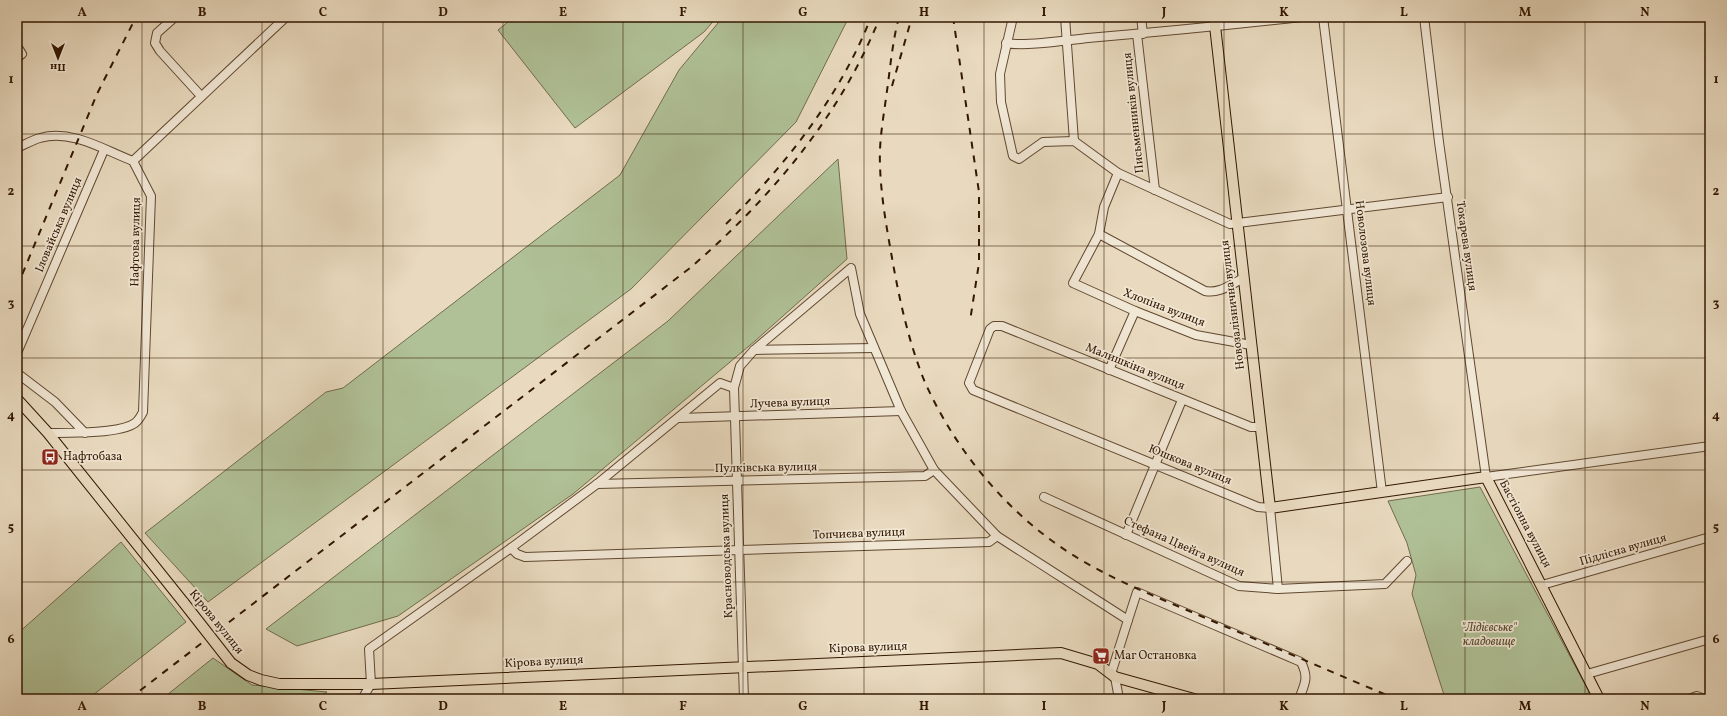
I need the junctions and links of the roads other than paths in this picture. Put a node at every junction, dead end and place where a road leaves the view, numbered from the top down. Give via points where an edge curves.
1 (175, 17) edge
2 (286, 17) edge
3 (1013, 17) edge
4 (1065, 17) edge
5 (1141, 17) edge
6 (1302, 17) edge
7 (1323, 17) edge
8 (1424, 17) edge
9 (1215, 22) edge
10 (1140, 34) junction
11 (1067, 40) junction
12 (1006, 42) junction
13 (17, 46) edge
14 (17, 58) edge
15 (201, 96) junction
16 (1074, 141) junction
17 (17, 148) edge
18 (104, 150) junction
19 (133, 161) junction
20 (1118, 173) junction
21 (1155, 190) junction
22 (1448, 197) junction
23 (1347, 211) junction
24 (1237, 225) junction
25 (1099, 234) junction
26 (1244, 278) junction
27 (1135, 311) junction
28 (1002, 326) joint
29 (1251, 345) junction
30 (874, 348) junction
31 (754, 350) junction
32 (17, 353) edge
33 (1109, 370) junction
34 (17, 373) edge
35 (734, 388) junction
36 (18, 400) edge
37 (1182, 400) junction
38 (901, 412) junction
39 (734, 416) junction
40 (679, 418) junction
41 (1260, 427) junction
42 (48, 433) junction
43 (85, 433) junction
44 (1710, 446) edge
45 (1155, 465) junction
46 (934, 470) junction
47 (1486, 477) junction
48 (736, 481) junction
49 (597, 484) junction
50 (1382, 492) junction
51 (1044, 498) dead end
52 (1270, 508) junction
53 (1126, 535) junction
54 (997, 536) junction
55 (1710, 537) edge
56 (511, 548) junction
57 (739, 550) junction
58 (1407, 561) dead end
59 (1542, 585) junction
60 (1278, 589) junction
61 (1128, 620) junction
62 (1710, 639) edge
63 (744, 666) junction
64 (1587, 674) junction
65 (1113, 676) junction
66 (371, 684) junction
67 (1598, 698) edge
68 (362, 699) edge
69 (744, 699) edge
70 (1119, 699) edge
71 (1194, 699) edge
72 (1298, 699) edge
73 (1689, 699) edge
74 (1704, 699) edge

1 - 15 street via 157,33 155,43
2 - 15 street
3 - 12 street
4 - 11 street
5 - 10 street, Письменників вулиця
6 - 9 street
7 - 23 street, Новолозова вулиця
8 - 22 street, Токарева вулиця
9 - 10 street
9 - 24 main road, Новозалізнична вулиця
10 - 11 street
10 - 21 street, Письменників вулиця
11 - 12 street via 1015,44
11 - 16 street
12 - 16 street via 1000,74 1001,102 1013,156 1019,159 1043,142
13 - 14 street via 22,54
15 - 19 street
16 - 20 street
17 - 18 street via 41,138 64,136
18 - 19 street
18 - 32 street, Іловайська вулиця
19 - 43 street, Нафтова вулиця via 151,196 143,412 137,422 128,426
20 - 21 street
20 - 25 street via 1104,207
21 - 24 street via 1223,222
22 - 23 street
22 - 47 street, Токарева вулиця
23 - 24 street
23 - 50 street, Новолозова вулиця
24 - 26 main road, Новозалізнична вулиця
25 - 26 street via 1205,291 1221,290
25 - 27 street, Хлопіна вулиця via 1073,283
26 - 29 main road, Новозалізнична вулиця
27 - 29 street, Хлопіна вулиця via 1196,335
27 - 33 street
28 - 33 street, Малишкіна вулиця
28 - 45 street, Юшкова вулиця via 990,329 969,380 970,388
29 - 41 main road, Новозалізнична вулиця
30 - 31 street
30 - 31 street, Красноводська вулиця via 860,314 851,268
30 - 38 street
31 - 35 street, Красноводська вулиця via 740,366
33 - 37 street, Малишкіна вулиця
34 - 43 street via 55,402
35 - 39 street, Красноводська вулиця
35 - 40 street via 720,383
36 - 42 main road, Кірова вулиця
37 - 41 street, Малишкіна вулиця via 1251,427
37 - 45 street
38 - 39 street, Лучева вулиця
38 - 46 street
39 - 40 street, Лучева вулиця
39 - 48 street, Красноводська вулиця
40 - 49 street
41 - 52 main road, Новозалізнична вулиця
42 - 43 street, Нафтова вулиця
42 - 66 main road, Кірова вулиця, bridge via 231,663 248,675 279,684
44 - 47 street, Бастіонна вулиця
45 - 52 street, Юшкова вулиця via 1258,507
45 - 53 street
46 - 48 street, Пулківська вулиця via 925,476
46 - 54 street
47 - 50 main road, Юшкова вулиця
47 - 59 main road, Бастіонна вулиця
48 - 49 street, Пулківська вулиця
48 - 57 street, Красноводська вулиця
49 - 56 street
50 - 52 main road, Юшкова вулиця
51 - 53 street, Стефана Цвейга вулиця
52 - 60 street, Новозалізнична вулиця
53 - 60 street, Стефана Цвейга вулиця via 1240,586
54 - 57 street, Топчиєва вулиця via 989,542
54 - 61 street
55 - 59 street, Підлісна вулиця
56 - 57 street, Топчиєва вулиця via 525,557
56 - 66 street via 369,649
57 - 63 street, Красноводська вулиця
58 - 60 street, Стефана Цвейга вулиця via 1385,584
59 - 64 main road, Бастіонна вулиця
61 - 65 street
61 - 72 street via 1137,592 1301,662 1306,673 1306,682
62 - 64 street
63 - 65 main road, Кірова вулиця via 1060,653 1098,664
63 - 66 main road, Кірова вулиця
63 - 69 street, Красноводська вулиця
64 - 67 main road, Бастіонна вулиця
65 - 70 street
65 - 71 main road, Кірова вулиця
66 - 68 street
73 - 74 street via 1697,696

